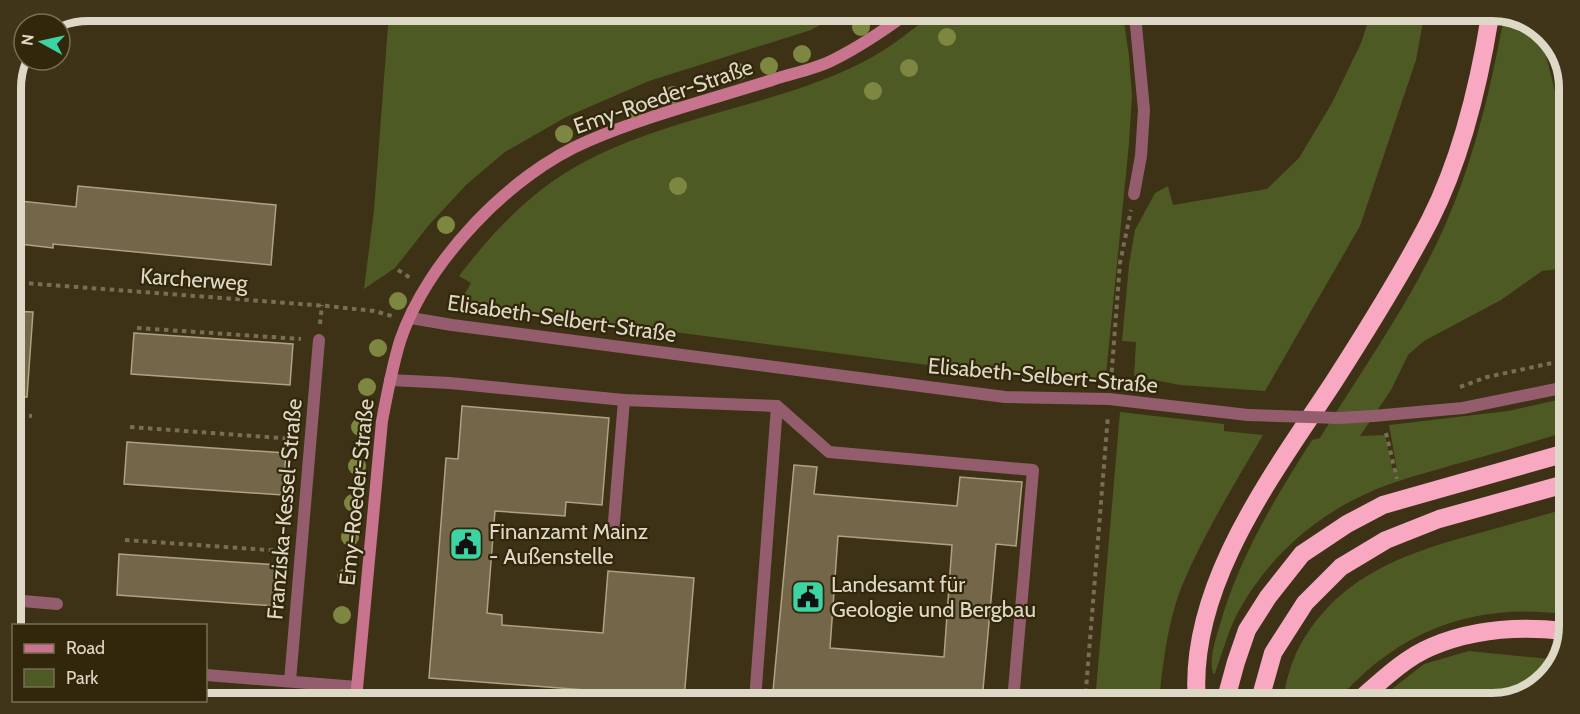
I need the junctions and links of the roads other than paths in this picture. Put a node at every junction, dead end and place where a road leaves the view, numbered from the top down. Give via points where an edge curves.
1 (897, 21) edge
2 (1136, 21) edge
3 (1489, 21) edge
4 (1134, 194) road end
5 (411, 318) junction
6 (319, 340) road end
7 (390, 380) junction
8 (1559, 388) edge
9 (624, 400) junction
10 (777, 406) junction
11 (1559, 455) edge
12 (1559, 486) edge
13 (613, 534) dead end
14 (21, 601) edge
15 (57, 604) dead end
16 (1559, 630) edge
17 (207, 675) edge
18 (290, 681) junction
19 (357, 693) edge
20 (756, 693) edge
21 (1014, 693) edge
22 (1196, 693) edge
23 (1228, 693) edge
24 (1262, 693) edge
25 (1368, 693) edge

1 - 5 street, Emy-Roeder-Straße via 831,61 586,141 537,169 467,231 448,254
2 - 4 street via 1144,110
3 - 22 highway via 1478,80 1461,138 1431,218 1364,335 1259,496 1230,549 1210,603 1199,649
5 - 7 street, Emy-Roeder-Straße
5 - 8 street, Elisabeth-Selbert-Straße, bridge via 1005,397 1109,399 1248,415 1377,416 1463,408
6 - 18 street, Franziska-Kessel-Straße
7 - 9 street
7 - 19 street, Emy-Roeder-Straße via 382,421
9 - 10 street
9 - 13 street
10 - 20 street
10 - 21 street via 829,452 1033,470
11 - 23 highway via 1383,506 1302,554 1247,630
12 - 24 highway via 1439,519 1386,540 1341,567 1305,603 1274,653
14 - 15 street
16 - 25 highway via 1484,631 1430,647
17 - 18 street
18 - 19 street

